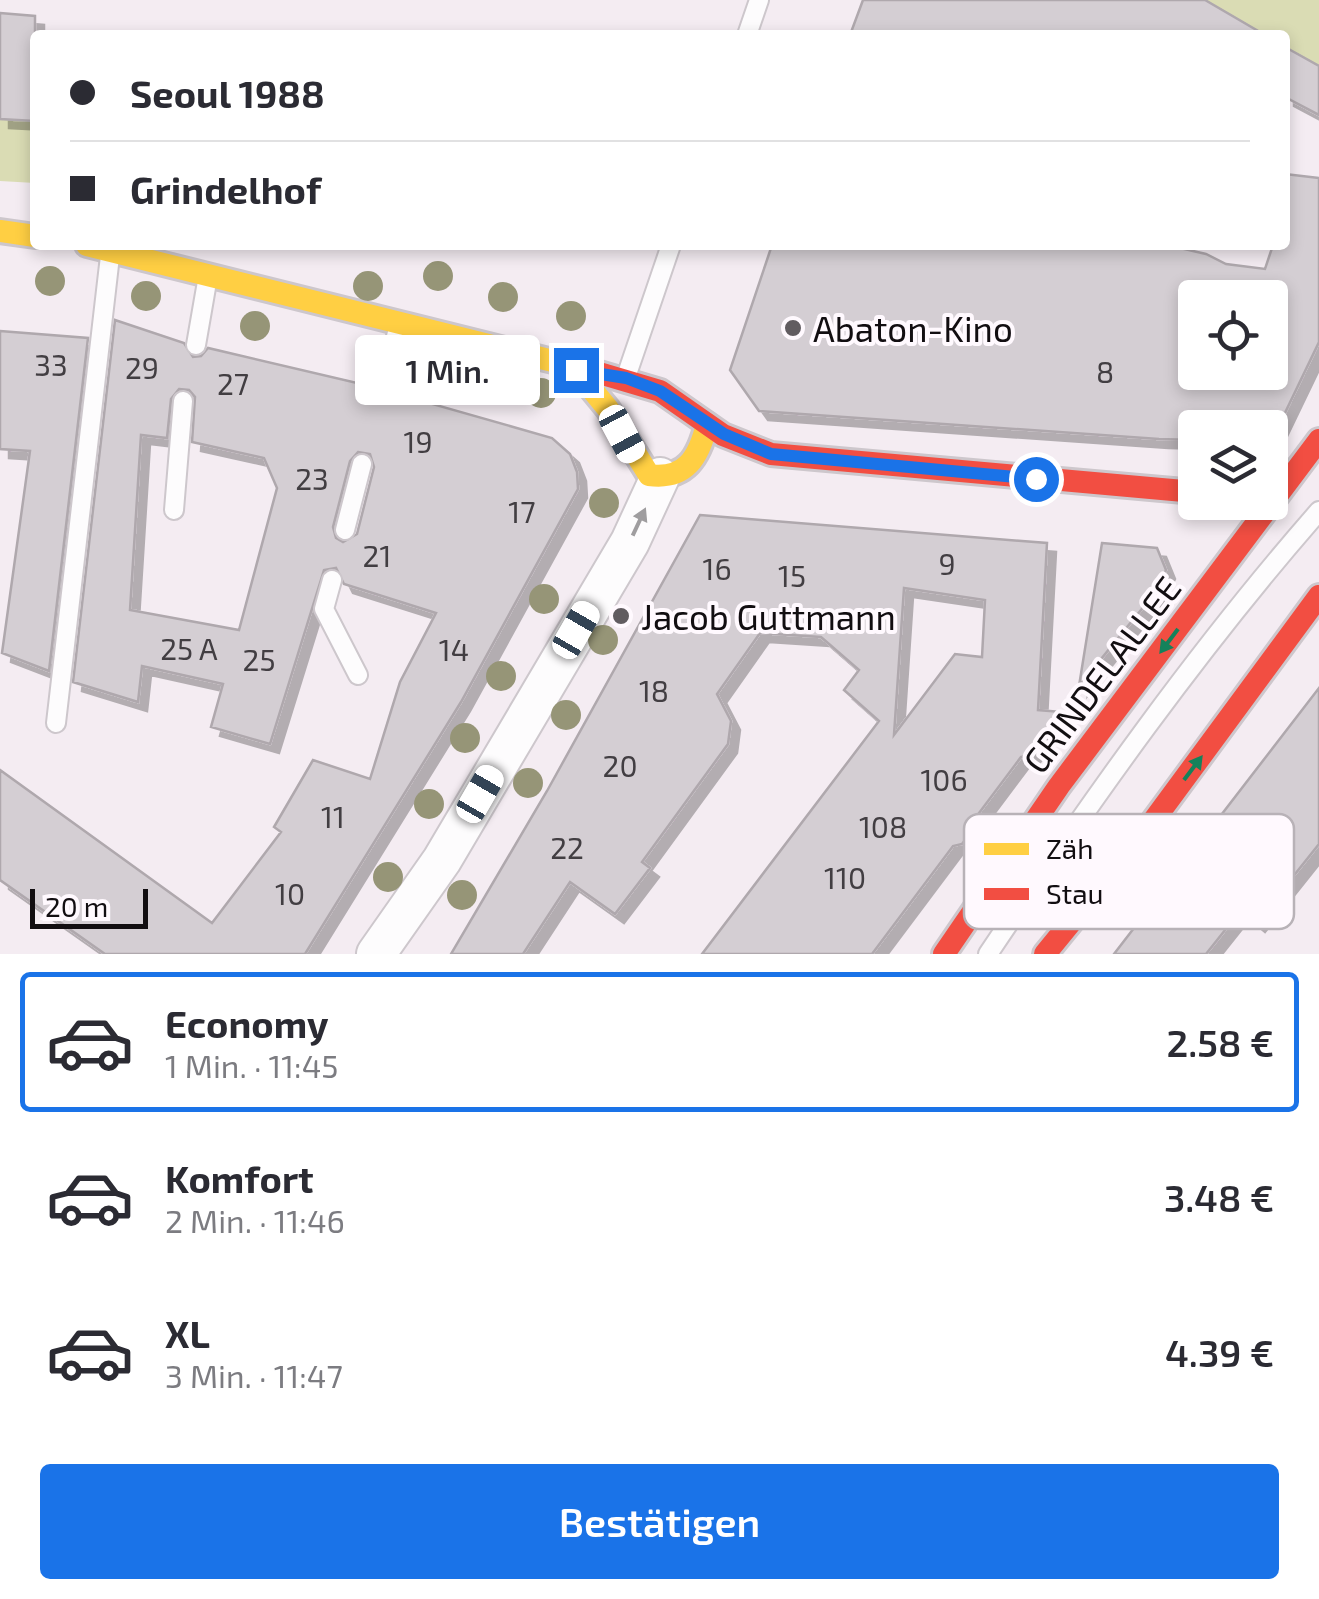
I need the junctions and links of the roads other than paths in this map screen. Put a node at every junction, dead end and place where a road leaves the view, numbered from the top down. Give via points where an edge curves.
1 (759, 0) edge
2 (749, 30) edge
3 (0, 231) edge
4 (30, 235) edge
5 (111, 250) joint
6 (670, 250) edge
7 (208, 276) junction
8 (401, 320) junction
9 (196, 346) dead end
10 (576, 370) junction
11 (626, 378) junction
12 (382, 390) dead end
13 (183, 400) dead end
14 (707, 424) junction
15 (1319, 440) edge
16 (362, 464) dead end
17 (660, 477) junction
18 (1288, 478) edge
19 (1319, 488) edge
20 (1288, 490) edge
21 (1178, 491) edge
22 (174, 510) dead end
23 (1319, 511) edge
24 (1256, 520) edge
25 (345, 530) dead end
26 (332, 580) dead end
27 (1319, 596) edge
28 (358, 674) dead end
29 (56, 723) dead end
30 (1040, 814) edge
31 (1083, 814) edge
32 (1158, 814) edge
33 (964, 925) edge
34 (1005, 929) edge
35 (1065, 929) edge
36 (376, 954) edge
37 (944, 954) edge
38 (988, 954) edge
39 (1044, 954) edge

1 - 2 lane
3 - 4 street
5 - 7 street
5 - 29 lane
6 - 11 lane
7 - 8 street
7 - 9 lane
8 - 10 street
8 - 12 lane
10 - 11 street
10 - 17 street via 642,469
11 - 14 street via 660,391
13 - 22 lane
14 - 17 street via 692,465
14 - 21 street via 745,446 802,460
15 - 18 street, GRINDELALLEE
16 - 25 lane
36 -> 17 street via 442,860
19 - 20 street
23 - 31 lane, GRINDELALLEE
24 -> 30 street, GRINDELALLEE
26 - 28 lane via 324,609
32 -> 27 street
33 -> 37 street, GRINDELALLEE
34 - 38 lane, GRINDELALLEE
39 -> 35 street

